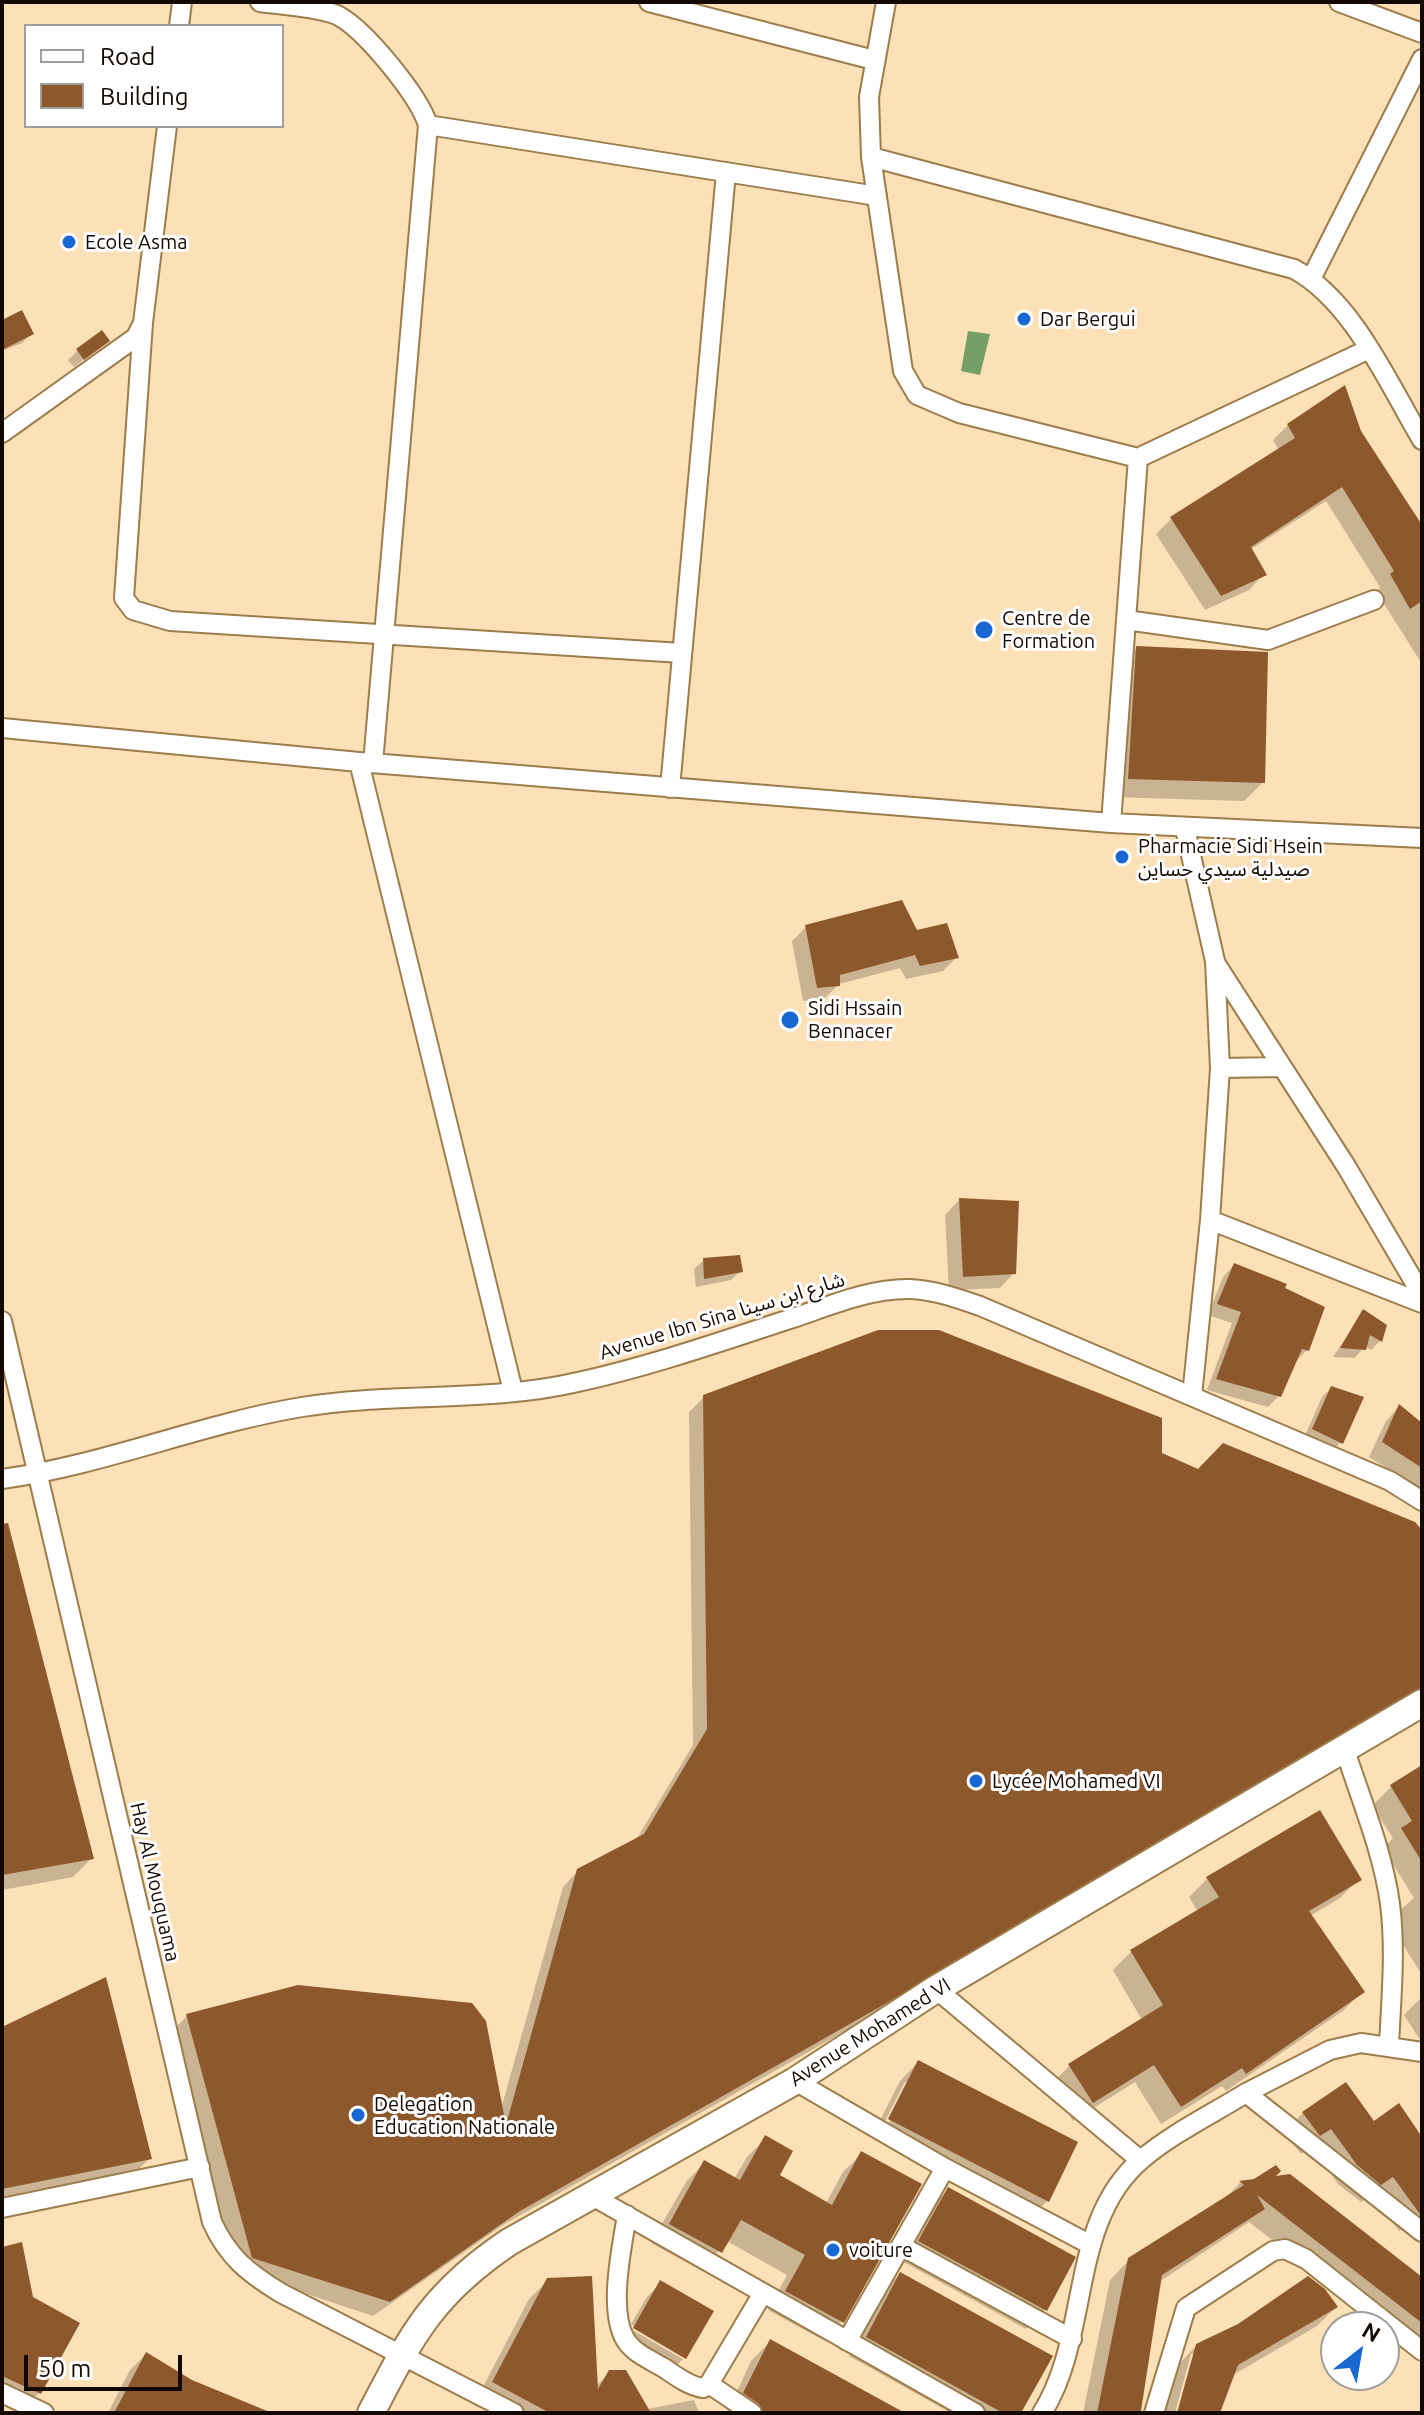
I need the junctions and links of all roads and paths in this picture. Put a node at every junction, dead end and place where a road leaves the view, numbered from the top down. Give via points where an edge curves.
1 (182, 2) edge
2 (260, 2) edge
3 (649, 2) edge
4 (886, 2) edge
5 (1339, 2) edge
6 (179, 24) edge
7 (1422, 33) edge
8 (1422, 59) edge
9 (874, 60) junction
10 (428, 125) junction
11 (167, 128) edge
12 (871, 157) junction
13 (726, 172) junction
14 (877, 196) junction
15 (1311, 279) junction
16 (143, 323) junction
17 (1367, 350) junction
18 (2, 433) edge
19 (1422, 440) edge
20 (1138, 458) junction
21 (1374, 600) dead end
22 (1126, 620) junction
23 (384, 635) junction
24 (682, 653) junction
25 (2, 728) edge
26 (366, 763) junction
27 (670, 788) junction
28 (1111, 823) junction
29 (1185, 829) junction
30 (1422, 838) edge
31 (1215, 961) junction
32 (1281, 1067) junction
33 (1220, 1068) junction
34 (1210, 1220) junction
35 (1422, 1295) edge
36 (1422, 1303) edge
37 (2, 1321) edge
38 (513, 1391) junction
39 (1192, 1396) junction
40 (37, 1474) junction
41 (2, 1479) edge
42 (1422, 1501) edge
43 (1422, 1703) edge
44 (1345, 1750) junction
45 (936, 1989) junction
46 (1389, 2046) junction
47 (1418, 2051) edge
48 (1422, 2068) edge
49 (795, 2081) junction
50 (1246, 2093) junction
51 (1140, 2160) junction
52 (200, 2167) junction
53 (945, 2168) junction
54 (594, 2197) junction
55 (2, 2208) edge
56 (627, 2215) junction
57 (1422, 2231) edge
58 (1091, 2245) junction
59 (901, 2246) junction
60 (763, 2293) junction
61 (1072, 2339) junction
62 (847, 2341) junction
63 (1422, 2351) edge
64 (402, 2353) junction
65 (709, 2384) junction
66 (2, 2393) edge
67 (44, 2413) edge
68 (371, 2413) edge
69 (514, 2413) edge
70 (752, 2413) edge
71 (975, 2413) edge
72 (1042, 2413) edge
73 (1154, 2413) edge

1 - 6 street
2 - 10 street via 338,15 422,106
3 - 9 street
4 - 9 street
5 - 7 street
8 - 15 street
9 - 12 street
10 - 13 street
10 - 23 street
11 - 16 street
12 - 14 street
12 - 15 street via 1275,264
13 - 14 street
13 - 24 street
14 - 20 street via 903,371 917,395 959,413
15 - 17 street via 1340,305
16 - 18 street via 136,337
16 - 23 street via 124,598 133,610 170,621
17 - 19 street
17 - 20 street
20 - 22 street
21 - 22 street via 1268,640
22 - 28 street
23 - 24 street
23 - 26 street
24 - 27 street
25 - 26 street
26 - 27 street
26 - 38 street
27 - 28 street
28 - 29 street
29 - 30 street
29 - 31 street
31 - 32 street
31 - 33 street
32 - 33 street
32 - 35 street
33 - 34 street
34 - 36 street
34 - 39 street
37 - 40 street, Hay Al Mouquama
38 - 39 street, Avenue Ibn Sina شارع ابن سينا via 643,1366 859,1297 907,1289 939,1292 980,1306
38 - 40 street, Avenue Ibn Sina شارع ابن سينا via 389,1396 301,1407
39 - 42 street, Avenue Ibn Sina شارع ابن سينا via 1390,1481
40 - 41 street, Avenue Ibn Sina شارع ابن سينا
40 - 52 street, Hay Al Mouquama
43 - 44 main road, Avenue Mohamed VI
44 - 45 main road, Avenue Mohamed VI
44 - 46 street via 1390,1904
45 - 49 main road, Avenue Mohamed VI
45 - 51 street
46 - 47 street
46 - 50 street via 1361,2043 1330,2050
47 - 48 street
49 - 53 street
49 - 54 main road, Avenue Mohamed VI
50 - 51 street
50 - 57 street
51 - 58 street via 1112,2196
52 - 55 street
52 - 64 street, Hay Al Mouquama via 212,2222 246,2272
53 - 58 street
53 - 59 street
54 - 56 street
54 - 64 main road, Avenue Mohamed VI via 470,2268 427,2312
56 - 60 street
56 - 65 street via 618,2272 625,2339 691,2385
58 - 61 street
59 - 61 street
59 - 62 street
60 - 62 street
60 - 65 street
61 - 72 street
62 - 71 street
63 - 73 street via 1306,2259 1285,2249 1273,2251 1186,2308
64 - 68 main road, Avenue Mohamed VI
64 - 69 street, Hay Al Mouquama
65 - 70 street
66 - 67 street

